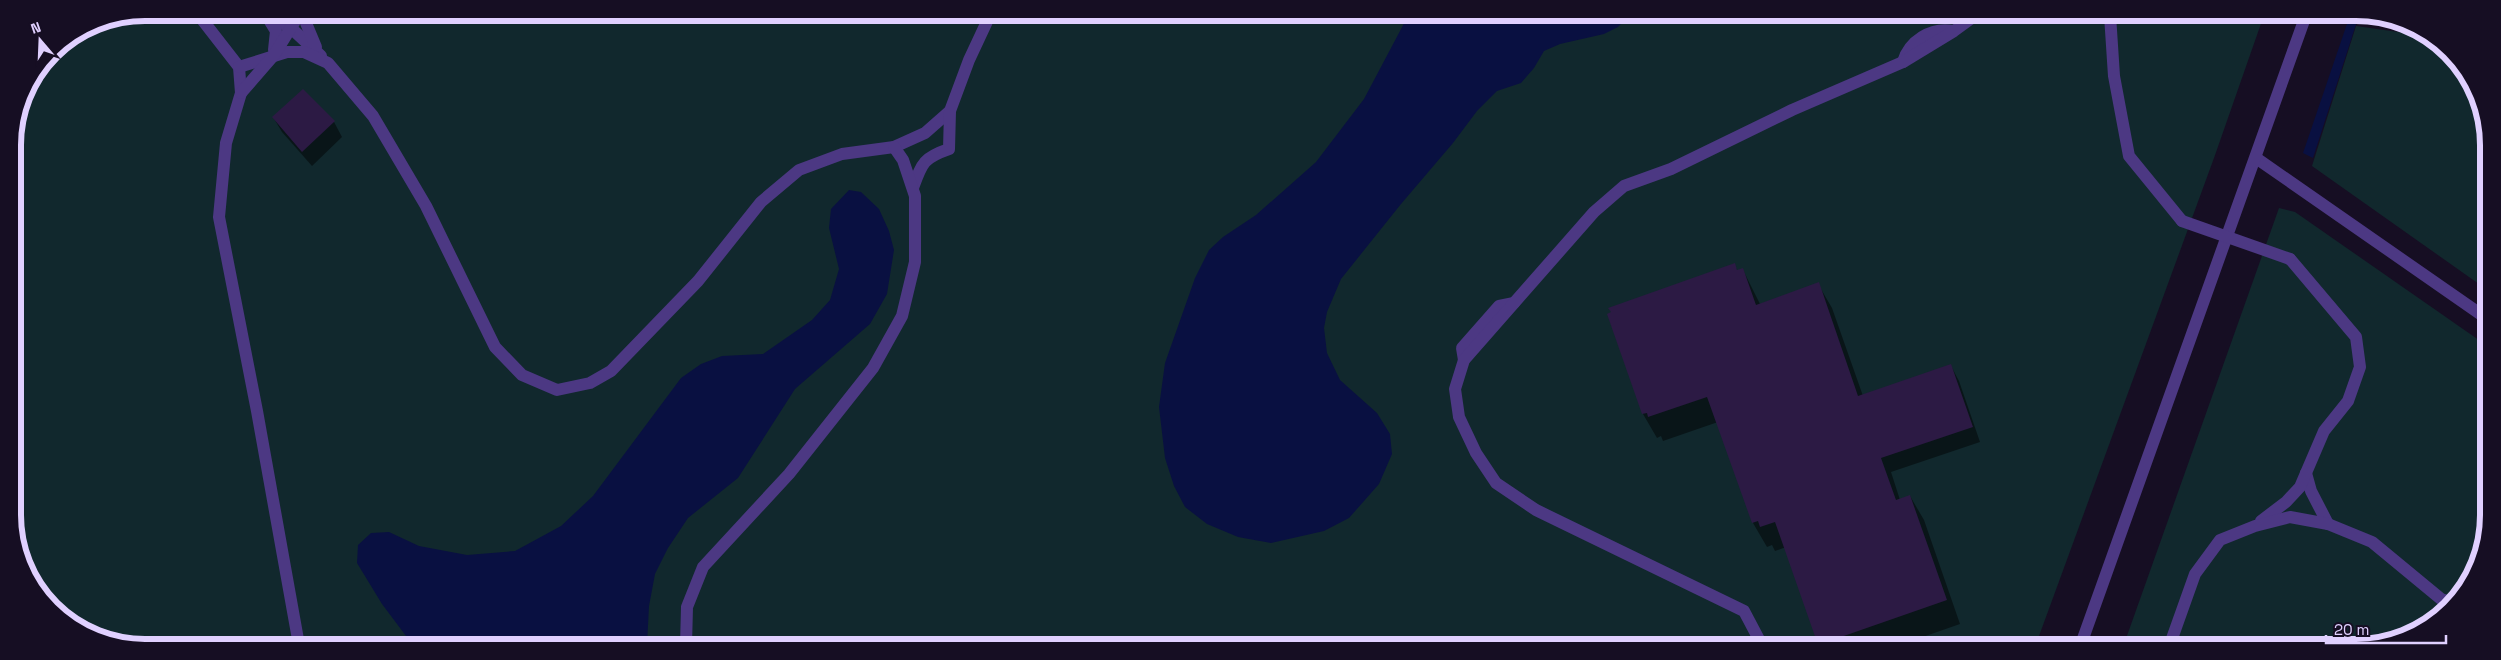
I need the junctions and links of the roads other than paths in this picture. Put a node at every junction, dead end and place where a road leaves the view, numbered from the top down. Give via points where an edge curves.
1 (1968, 21) edge
2 (2110, 21) edge
3 (2304, 21) edge
4 (205, 22) edge
5 (270, 22) edge
6 (280, 22) edge
7 (295, 22) edge
8 (306, 22) edge
9 (987, 22) edge
10 (291, 28) junction
11 (274, 55) junction
12 (328, 63) junction
13 (239, 67) junction
14 (241, 93) junction
15 (950, 111) junction
16 (894, 147) junction
17 (2256, 158) junction
18 (913, 188) junction
19 (2480, 314) edge
20 (2306, 473) junction
21 (2328, 524) junction
22 (2255, 526) junction
23 (2445, 601) edge
24 (1758, 638) edge
25 (2083, 638) edge
26 (2172, 638) edge
27 (298, 639) edge
28 (686, 639) edge

1 - 24 street via 1903,62 1792,110 1671,169 1624,186 1594,212 1464,360 1455,389 1459,417 1476,453 1496,483 1536,510 1744,611
2 - 20 street, bridge via 2114,76 2129,156 2182,221 2290,259 2356,337 2360,367 2348,401 2324,431
3 - 17 street
4 - 13 street
5 - 11 street via 276,31
6 - 10 street
7 - 10 street
8 - 12 street via 314,44
9 - 15 street
10 - 11 street
10 - 12 street
11 - 12 street via 304,52
11 - 13 street
11 - 14 street
12 - 16 street via 378,124 426,206 495,348 522,375 557,390 590,384 612,370 698,281 761,202 799,170 842,154
13 - 14 street
14 - 27 street via 226,143 219,218
15 - 16 street via 925,133
15 - 18 street via 949,149 922,162
16 - 18 street via 903,160
17 - 19 street
17 - 25 street
18 - 28 street via 915,262 902,316 873,368 789,474 703,567 687,607
20 - 21 street via 2311,491
20 - 22 street via 2300,487 2286,502
21 - 22 street via 2290,517
21 - 23 street via 2372,542
22 - 26 street via 2220,540 2195,574

